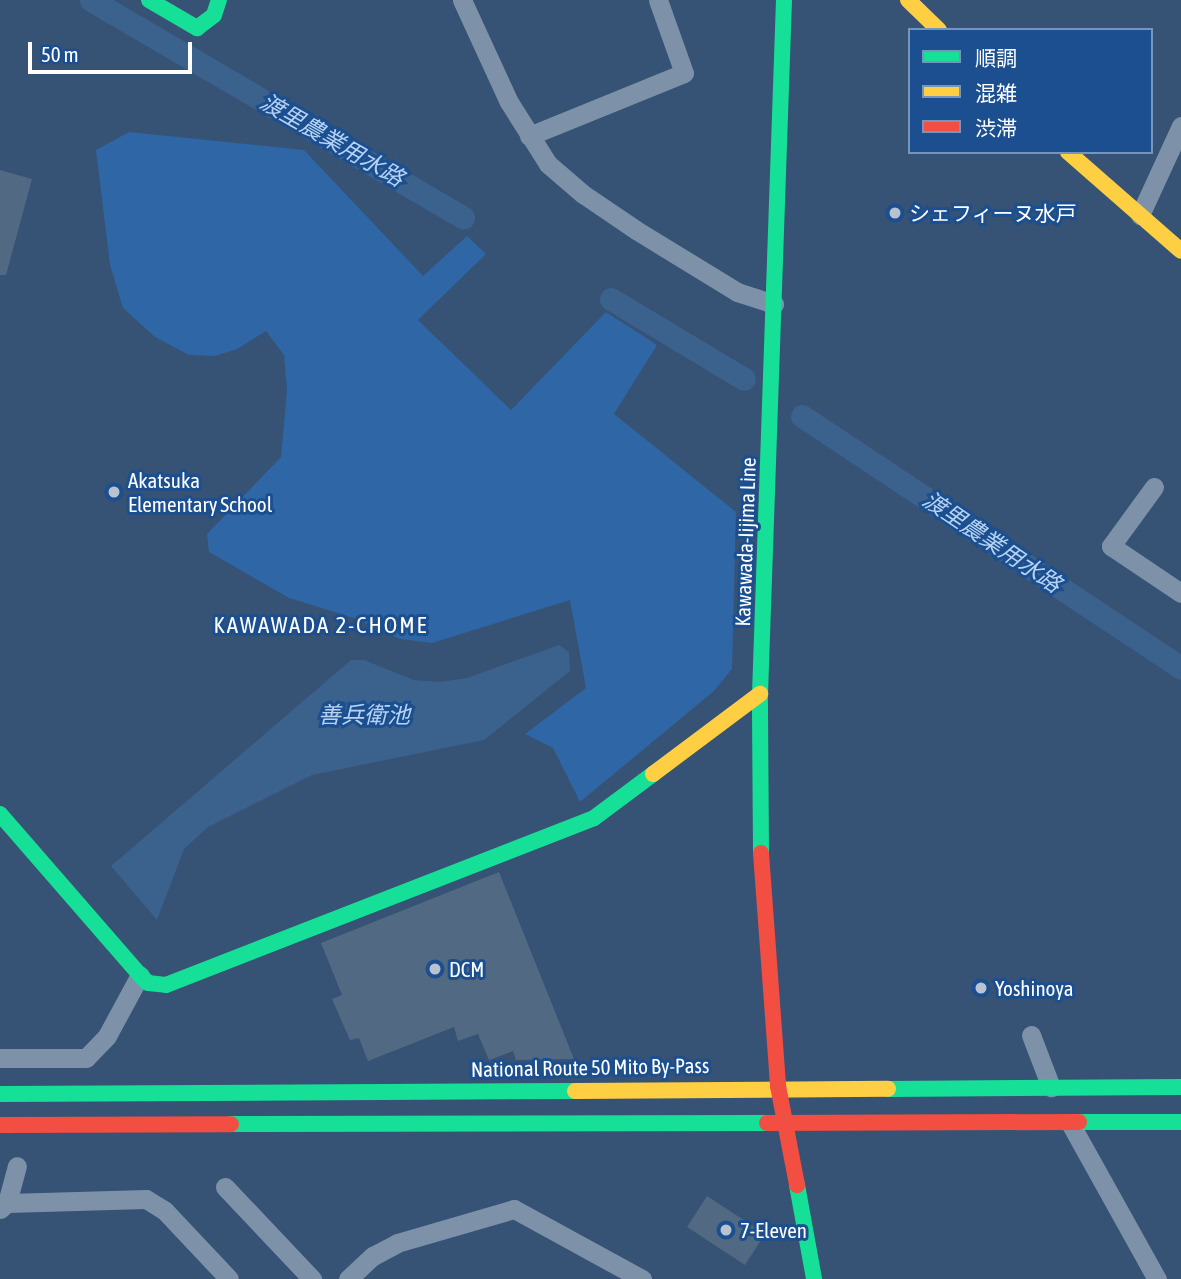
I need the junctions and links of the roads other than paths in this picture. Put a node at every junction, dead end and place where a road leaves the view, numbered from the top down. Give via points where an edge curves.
1 (149, 0) edge
2 (219, 0) edge
3 (658, 0) edge
4 (784, 0) edge
5 (908, 0) edge
6 (469, 2) edge
7 (937, 28) edge
8 (1181, 126) edge
9 (529, 136) junction
10 (1070, 154) edge
11 (1140, 215) junction
12 (1181, 251) edge
13 (775, 304) junction
14 (1154, 487) dead end
15 (1181, 593) edge
16 (760, 694) junction
17 (0, 814) edge
18 (140, 975) junction
19 (1031, 1035) dead end
20 (0, 1058) edge
21 (778, 1086) junction
22 (1051, 1087) junction
23 (1181, 1087) edge
24 (0, 1094) edge
25 (1181, 1122) edge
26 (1070, 1123) junction
27 (785, 1124) junction
28 (0, 1125) edge
29 (17, 1166) dead end
30 (225, 1187) dead end
31 (4, 1206) edge
32 (229, 1279) edge
33 (312, 1279) edge
34 (348, 1279) edge
35 (642, 1279) edge
36 (814, 1279) edge
37 (1157, 1279) edge

1 - 2 main road via 197,28 214,15
3 - 9 street via 684,73
4 - 13 main road, Kawawada-Iijima Line
5 - 7 main road
6 - 9 street
8 - 11 street
9 - 13 street via 548,164 583,194 737,292
10 - 11 main road
11 - 12 main road
13 - 16 main road, Kawawada-Iijima Line
14 - 15 street via 1111,546
16 - 18 main road via 594,818 166,985 148,983
16 - 21 main road, Kawawada-Iijima Line via 764,917
17 - 18 main road
18 - 20 street via 107,1036 86,1058
19 - 22 street
21 - 22 main road, National Route 50 Mito By-Pass
21 - 24 main road, National Route 50 Mito By-Pass
21 - 27 main road, Kawawada-Iijima Line
22 - 23 main road, National Route 50 Mito By-Pass
25 - 26 main road
26 - 27 main road
26 - 37 street
27 - 28 main road
27 - 36 main road, Kawawada-Iijima Line
29 - 31 street
30 - 33 street
31 - 32 street via 146,1199 165,1211
34 - 35 street via 373,1256 397,1243 514,1209

